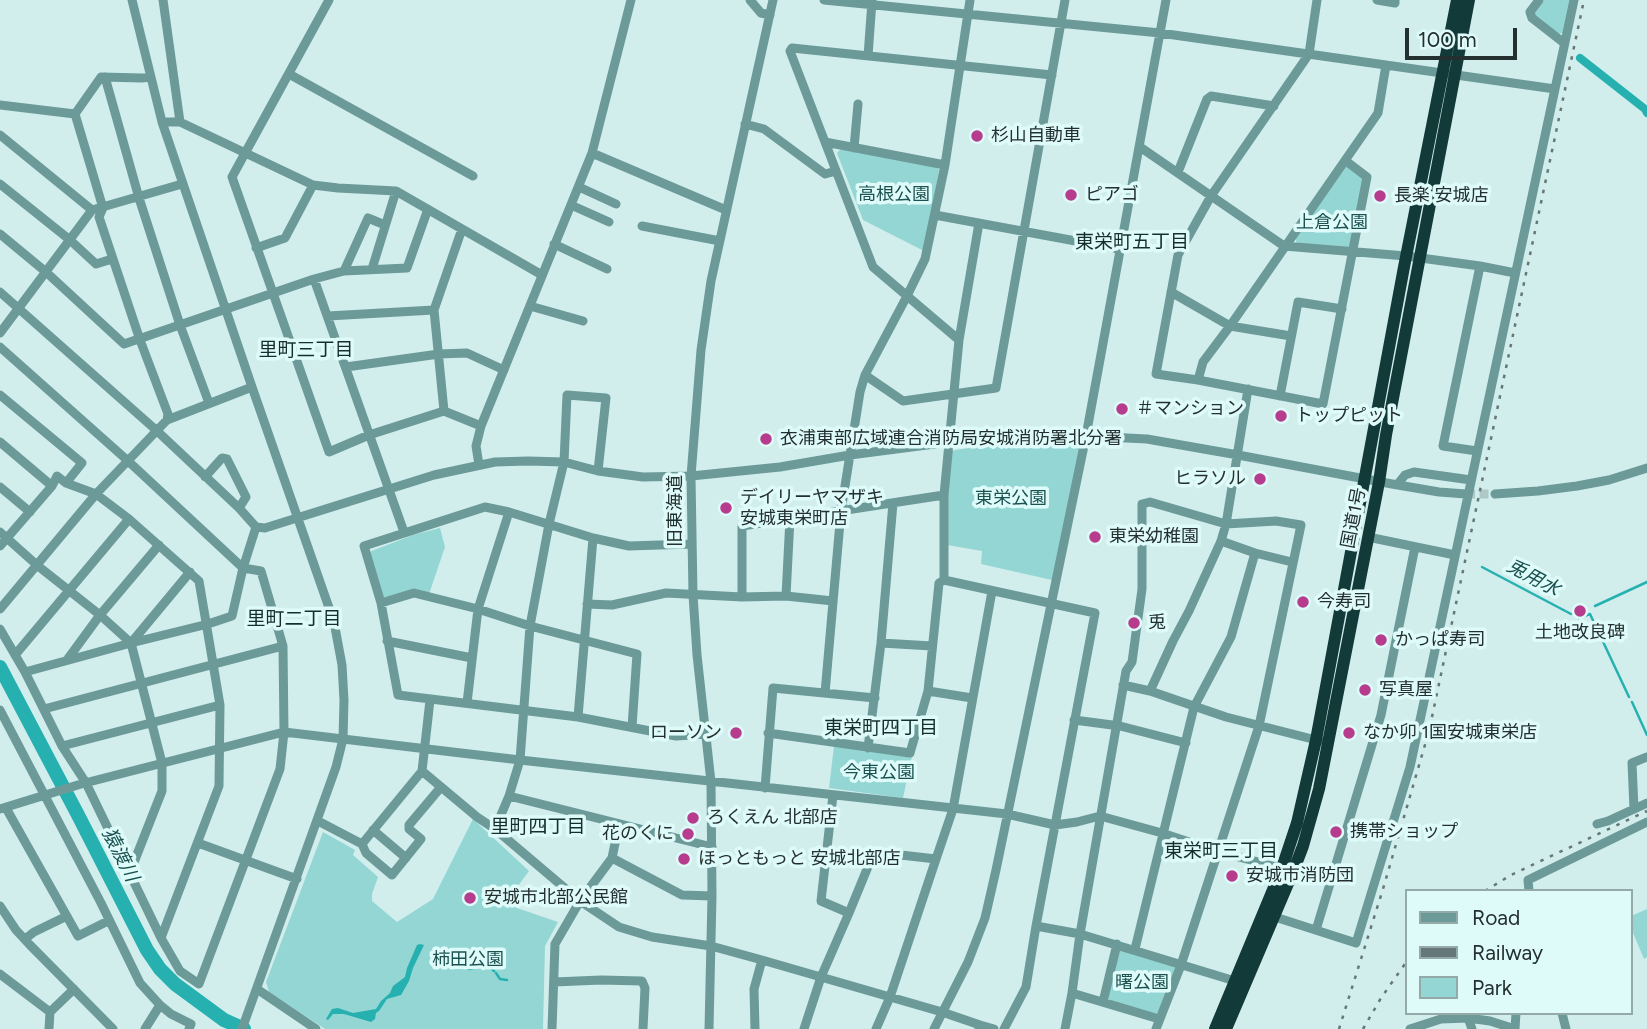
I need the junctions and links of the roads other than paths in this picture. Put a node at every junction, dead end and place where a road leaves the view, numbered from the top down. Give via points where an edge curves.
1 (132, 0) edge
2 (163, 0) edge
3 (329, 0) edge
4 (631, 0) edge
5 (750, 0) edge
6 (774, 0) edge
7 (824, 0) edge
8 (970, 0) edge
9 (1065, 0) edge
10 (1166, 0) edge
11 (1317, 0) edge
12 (1377, 0) edge
13 (1395, 0) edge
14 (1457, 0) edge
15 (1469, 0) edge
16 (1539, 0) edge
17 (1574, 0) edge
18 (872, 3) edge
19 (968, 14) junction
20 (769, 15) junction
21 (1062, 23) junction
22 (1160, 33) junction
23 (1564, 43) junction
24 (1309, 54) junction
25 (868, 55) junction
26 (961, 65) junction
27 (1386, 65) junction
28 (289, 74) junction
29 (1052, 75) junction
30 (1449, 75) junction
31 (105, 77) junction
32 (151, 77) junction
33 (1555, 89) junction
34 (858, 104) dead end
35 (0, 105) edge
36 (1274, 106) junction
37 (75, 114) junction
38 (162, 122) junction
39 (180, 122) junction
40 (745, 124) junction
41 (0, 135) edge
42 (824, 142) junction
43 (1140, 147) junction
44 (854, 148) junction
45 (245, 152) junction
46 (592, 153) junction
47 (1346, 160) junction
48 (945, 165) junction
49 (836, 171) junction
50 (1178, 172) junction
51 (473, 176) dead end
52 (0, 184) edge
53 (182, 184) junction
54 (313, 185) junction
55 (579, 187) junction
56 (396, 191) junction
57 (1211, 196) junction
58 (139, 198) junction
59 (616, 204) dead end
60 (571, 205) junction
61 (103, 208) junction
62 (428, 209) junction
63 (92, 210) junction
64 (726, 211) junction
65 (935, 215) junction
66 (609, 222) dead end
67 (979, 223) junction
68 (385, 225) junction
69 (642, 226) dead end
70 (462, 229) junction
71 (1025, 231) junction
72 (0, 234) edge
73 (70, 240) junction
74 (720, 241) junction
75 (554, 244) junction
76 (1284, 246) junction
77 (257, 248) junction
78 (1119, 249) junction
79 (1354, 252) junction
80 (1406, 256) junction
81 (1421, 258) junction
82 (112, 259) junction
83 (1480, 266) junction
84 (372, 269) junction
85 (607, 269) dead end
86 (344, 271) junction
87 (46, 272) junction
88 (1515, 273) junction
89 (542, 275) junction
90 (314, 279) junction
91 (0, 292) edge
92 (1171, 292) junction
93 (273, 293) junction
94 (907, 296) junction
95 (530, 306) junction
96 (19, 307) junction
97 (225, 309) junction
98 (1342, 309) junction
99 (435, 310) junction
100 (328, 316) junction
101 (583, 321) dead end
102 (180, 325) junction
103 (1230, 326) junction
104 (0, 332) edge
105 (1291, 336) junction
106 (140, 340) junction
107 (959, 340) junction
108 (0, 347) edge
109 (439, 354) junction
110 (346, 368) junction
111 (504, 370) junction
112 (865, 375) junction
113 (1198, 380) junction
114 (251, 387) junction
115 (1248, 389) junction
116 (0, 395) edge
117 (954, 395) junction
118 (1280, 396) junction
119 (209, 403) junction
120 (444, 411) junction
121 (167, 420) junction
122 (481, 426) junction
123 (156, 430) junction
124 (369, 435) junction
125 (1086, 436) junction
126 (0, 442) edge
127 (950, 442) junction
128 (1477, 451) junction
129 (850, 455) junction
130 (1238, 455) junction
131 (127, 460) junction
132 (564, 462) junction
133 (479, 465) junction
134 (1647, 468) edge
135 (598, 471) junction
136 (691, 476) junction
137 (205, 477) junction
138 (1471, 480) junction
139 (1372, 481) junction
140 (66, 482) junction
141 (1397, 485) junction
142 (52, 486) junction
143 (0, 487) edge
144 (388, 489) junction
145 (96, 494) junction
146 (1466, 494) tunnel mouth
147 (1495, 494) tunnel mouth
148 (944, 495) junction
149 (893, 503) junction
150 (239, 508) junction
151 (841, 511) junction
152 (30, 512) junction
153 (509, 512) junction
154 (298, 518) junction
155 (790, 518) junction
156 (128, 519) junction
157 (549, 524) junction
158 (1226, 524) junction
159 (256, 527) junction
160 (404, 533) junction
161 (1368, 537) junction
162 (593, 538) junction
163 (2, 539) edge
164 (1221, 541) junction
165 (691, 544) junction
166 (159, 545) junction
167 (1415, 547) junction
168 (1255, 553) junction
169 (1455, 555) junction
170 (1292, 562) junction
171 (38, 566) junction
172 (243, 568) junction
173 (190, 572) junction
174 (944, 579) junction
175 (68, 590) junction
176 (992, 591) junction
177 (693, 595) junction
178 (786, 596) junction
179 (742, 597) junction
180 (833, 601) junction
181 (381, 603) junction
182 (587, 604) junction
183 (1050, 604) junction
184 (0, 609) edge
185 (478, 609) junction
186 (100, 615) junction
187 (208, 624) junction
188 (530, 626) junction
189 (0, 629) edge
190 (585, 639) junction
191 (387, 641) junction
192 (131, 643) junction
193 (881, 643) junction
194 (283, 646) junction
195 (932, 646) junction
196 (15, 655) junction
197 (472, 658) junction
198 (67, 660) junction
199 (214, 664) junction
200 (25, 672) junction
201 (142, 683) junction
202 (1123, 685) junction
203 (928, 691) junction
204 (1150, 691) junction
205 (825, 693) junction
206 (875, 698) junction
207 (972, 698) junction
208 (430, 700) junction
209 (467, 703) junction
210 (220, 705) junction
211 (1194, 707) junction
212 (44, 709) junction
213 (0, 710) edge
214 (524, 710) junction
215 (578, 717) junction
216 (1074, 720) junction
217 (150, 722) junction
218 (1116, 726) junction
219 (1259, 726) junction
220 (632, 727) junction
221 (10, 728) junction
222 (0, 732) edge
223 (284, 732) junction
224 (768, 733) junction
225 (706, 734) junction
226 (343, 739) junction
227 (1322, 741) junction
228 (1186, 743) junction
229 (62, 746) junction
230 (219, 748) junction
231 (868, 748) junction
232 (424, 749) junction
233 (1647, 757) edge
234 (520, 760) junction
235 (162, 763) junction
236 (422, 771) junction
237 (711, 782) junction
238 (83, 784) junction
239 (441, 787) junction
240 (765, 788) junction
241 (43, 795) junction
242 (833, 795) junction
243 (509, 796) junction
244 (1647, 803) edge
245 (953, 808) junction
246 (3, 809) edge
247 (1634, 809) junction
248 (1007, 814) junction
249 (1100, 816) junction
250 (318, 821) junction
251 (1647, 822) edge
252 (619, 824) junction
253 (1597, 824) dead end
254 (1055, 825) junction
255 (495, 829) junction
256 (373, 830) junction
257 (1163, 833) junction
258 (198, 843) junction
259 (362, 844) junction
260 (712, 847) junction
261 (1219, 852) junction
262 (406, 858) junction
263 (612, 858) junction
264 (936, 859) junction
265 (245, 861) junction
266 (1282, 868) junction
267 (129, 875) junction
268 (297, 879) junction
269 (1529, 889) edge
270 (712, 896) junction
271 (580, 901) junction
272 (0, 906) edge
273 (849, 913) junction
274 (67, 916) junction
275 (1275, 917) junction
276 (108, 921) junction
277 (1036, 926) junction
278 (1316, 930) junction
279 (1080, 934) junction
280 (160, 938) junction
281 (24, 939) junction
282 (1117, 944) junction
283 (710, 946) junction
284 (1135, 949) junction
285 (762, 960) junction
286 (1181, 965) junction
287 (0, 976) edge
288 (821, 977) junction
289 (1235, 981) junction
290 (554, 982) junction
291 (74, 989) junction
292 (257, 989) junction
293 (1072, 993) junction
294 (890, 997) junction
295 (1103, 1002) junction
296 (160, 1005) junction
297 (50, 1012) junction
298 (942, 1012) junction
299 (1468, 1018) junction
300 (1159, 1019) junction
301 (980, 1027) edge
302 (1413, 1028) edge
303 (49, 1029) edge
304 (113, 1029) edge
305 (145, 1029) edge
306 (189, 1029) edge
307 (242, 1029) edge
308 (316, 1029) edge
309 (552, 1029) edge
310 (643, 1029) edge
311 (709, 1029) edge
312 (755, 1029) edge
313 (804, 1029) edge
314 (876, 1029) edge
315 (934, 1029) edge
316 (994, 1029) edge
317 (1004, 1029) edge
318 (1065, 1029) edge
319 (1156, 1029) edge
320 (1214, 1029) edge
321 (1226, 1029) edge
322 (1472, 1029) edge
323 (1515, 1029) edge

1 - 32 street
2 - 39 street
3 - 28 street
4 - 46 street
5 - 20 street
6 - 20 street, 旧東海道
7 - 18 street
8 - 19 street
9 - 21 street
10 - 22 street
11 - 24 street
12 - 13 street
14 - 30 highway, 国道1号
15 - 30 highway, 国道1号
16 - 23 street via 1530,12 1532,18
17 - 23 street
18 - 19 street
18 - 25 street
19 - 21 street
19 - 26 street
20 - 40 street, 旧東海道
21 - 22 street
21 - 29 street
22 - 24 street
22 - 43 street
23 - 33 street
24 - 27 street
24 - 36 street
25 - 26 street
25 - 42 street via 790,51
26 - 29 street
26 - 48 street
27 - 30 street
27 - 47 street via 1378,113
28 - 45 street
28 - 51 street
29 - 71 street
30 - 33 street
30 - 80 highway, 国道1号
30 - 81 highway, 国道1号
31 - 32 street
31 - 37 street
31 - 58 street
32 - 38 street
33 - 88 street
34 - 44 street
35 - 37 street
36 - 50 street via 1211,96
36 - 57 street
37 - 61 street
38 - 39 street
38 - 53 street
39 - 45 street
40 - 49 street via 764,129 825,174
40 - 64 street, 旧東海道
41 - 63 street
42 - 44 street
42 - 49 street
43 - 50 street
43 - 78 street
44 - 48 street
45 - 54 street
45 - 77 street via 232,177
46 - 55 street
46 - 64 street
47 - 76 street
47 - 79 street via 1367,177
48 - 65 street
49 - 94 street via 873,267
50 - 57 street
52 - 73 street
53 - 58 street
53 - 97 street
54 - 56 street
54 - 77 street via 285,238
55 - 59 street
55 - 60 street
56 - 62 street
56 - 68 street
57 - 76 street
57 - 92 street via 1178,255
58 - 61 street
58 - 102 street
60 - 66 street
60 - 75 street
61 - 63 street
61 - 82 street via 99,217
62 - 70 street
62 - 84 street via 407,268
63 - 73 street
64 - 74 street, 旧東海道
65 - 67 street
65 - 94 street via 925,260
67 - 71 street
67 - 107 street
68 - 84 street
68 - 86 street via 368,218
69 - 74 street
70 - 89 street
70 - 99 street
71 - 78 street
71 - 117 street via 996,388
72 - 87 street
73 - 82 street via 96,264
73 - 87 street
74 - 136 street, 旧東海道 via 701,350
75 - 85 street
75 - 89 street
76 - 79 street
76 - 103 street
77 - 93 street
78 - 125 street
79 - 80 street
79 - 98 street
80 - 81 street
80 - 139 highway, 国道1号
81 - 83 street
81 - 139 highway, 国道1号 via 1386,435
82 - 106 street
83 - 88 street
83 - 128 street via 1443,446
84 - 86 street
86 - 90 street
87 - 96 street
87 - 106 street via 124,344
88 - 128 street
89 - 95 street
90 - 93 street
90 - 100 street
91 - 96 street
92 - 103 street
92 - 113 street via 1156,374
93 - 97 street
93 - 124 street via 329,452
94 - 107 street
94 - 112 street
95 - 101 street
95 - 111 street
96 - 104 street
96 - 123 street
97 - 102 street
97 - 114 street
98 - 105 street via 1298,302
98 - 118 street via 1323,404
99 - 100 street
99 - 109 street
100 - 110 street
102 - 106 street
102 - 119 street
103 - 105 street
103 - 113 street via 1203,362
105 - 118 street
106 - 121 street
107 - 117 street
108 - 131 street
109 - 110 street
109 - 111 street via 467,353
109 - 120 street
110 - 124 street
111 - 122 street
112 - 117 street via 903,401
112 - 129 street
113 - 115 street
114 - 119 street
114 - 154 street
115 - 118 street
115 - 130 street
116 - 140 street via 82,463
117 - 127 street
119 - 121 street
120 - 122 street
120 - 124 street
121 - 123 street
122 - 133 street via 476,446
123 - 131 street
123 - 137 street
124 - 144 street
125 - 127 street
125 - 130 street via 1147,439
125 - 183 street
126 - 142 street
127 - 129 street
127 - 148 street
128 - 138 street
129 - 136 street
129 - 151 street
130 - 139 street
130 - 158 street
131 - 145 street
131 - 172 street
132 - 133 street
132 - 135 street
132 - 135 street via 566,395 606,398
132 - 157 street
133 - 144 street
134 - 147 street via 1577,486
135 - 136 street via 643,477
136 - 165 street, 旧東海道
137 - 150 street
137 - 150 street via 222,458 227,459 246,497
138 - 141 street via 1414,472
138 - 169 street
139 - 141 street
139 - 161 highway, 国道1号
139 - 227 highway, 国道1号
140 - 142 street via 58,477
140 - 145 street
141 - 146 street
142 - 152 street
143 - 152 street
144 - 154 street
144 - 160 street
145 - 156 street
145 - 171 street
148 - 149 street
148 - 174 street
149 - 151 street
149 - 193 street
150 - 159 street
151 - 155 street
151 - 180 street
152 - 163 street
153 - 157 street
153 - 160 street via 485,507
153 - 185 street
154 - 159 street
154 - 226 street via 334,622 342,665
155 - 178 street
155 - 179 street via 742,526
156 - 166 street
156 - 175 street
157 - 162 street
157 - 188 street
158 - 164 street
158 - 170 street via 1276,521 1301,525
158 - 202 street via 1150,502 1142,504 1142,589 1132,662
159 - 172 street
160 - 181 street via 364,546
161 - 167 street
161 - 227 highway, 国道1号
162 - 165 street via 629,546
162 - 182 street
163 - 171 street
164 - 168 street
164 - 204 street
165 - 177 street, 旧東海道
166 - 173 street
166 - 186 street
167 - 169 street
167 - 278 street via 1381,715
168 - 170 street
168 - 211 street via 1231,637
169 - 278 street via 1410,767 1356,943
170 - 219 street
171 - 175 street
171 - 184 street
172 - 187 street via 232,616
172 - 194 street via 261,571
173 - 187 street via 199,581
173 - 192 street
174 - 176 street
174 - 195 street via 939,583
175 - 186 street
175 - 196 street
176 - 183 street
176 - 207 street
177 - 179 street
177 - 182 street via 666,593 612,606
177 - 225 street, 旧東海道
178 - 179 street
178 - 180 street
180 - 205 street
181 - 185 street via 414,593
181 - 191 street
182 - 190 street
183 - 216 street via 1095,613
183 - 248 street
185 - 188 street
185 - 197 street
186 - 192 street
186 - 198 street
187 - 192 street
187 - 199 street
188 - 190 street
188 - 214 street
189 - 196 street
190 - 215 street
190 - 220 street via 638,654
191 - 197 street
191 - 208 street via 398,695
192 - 198 street
192 - 201 street
193 - 195 street
193 - 206 street
194 - 199 street
194 - 223 street
195 - 203 street
196 - 200 street
197 - 209 street
198 - 200 street
199 - 201 street
199 - 210 street
200 - 212 street
201 - 212 street
201 - 217 street
202 - 204 street
202 - 218 street
203 - 207 street
203 - 231 street via 910,753
204 - 211 street
205 - 206 street
205 - 224 street via 773,688
206 - 231 street
207 - 245 street
208 - 209 street
208 - 232 street
209 - 214 street
210 - 217 street
210 - 230 street
211 - 219 street
211 - 228 street
212 - 229 street
213 - 221 street
214 - 215 street
214 - 234 street
215 - 220 street
216 - 218 street
216 - 254 street
217 - 229 street
217 - 235 street
218 - 228 street
218 - 249 street
219 - 227 street
219 - 261 street
220 - 225 street via 676,736
221 - 222 street
221 - 241 street
223 - 226 street
223 - 230 street
223 - 265 street via 280,769
224 - 231 street
224 - 240 street
225 - 237 street, 旧東海道
226 - 232 street
226 - 250 street
227 - 266 highway, 国道1号
227 - 275 highway, 国道1号 via 1319,789
228 - 257 street
229 - 238 street
230 - 235 street
230 - 258 street via 219,786
232 - 234 street
232 - 236 street
233 - 247 street via 1632,762
234 - 237 street
234 - 243 street
235 - 238 street
235 - 267 street via 162,791
236 - 239 street
236 - 256 street
237 - 240 street
237 - 260 street, 旧東海道
238 - 241 street
238 - 267 street
239 - 255 street
239 - 262 street via 409,825 421,839
240 - 242 street
241 - 246 street
241 - 276 street
242 - 245 street
242 - 273 street via 820,897
243 - 252 street
243 - 255 street
244 - 247 street
245 - 248 street
245 - 264 street
246 - 274 street
247 - 253 street
248 - 254 street
248 - 298 street via 985,918
249 - 254 street
249 - 257 street
249 - 279 street
250 - 259 street
250 - 268 street
251 - 269 street via 1528,880
252 - 260 street
252 - 263 street
254 - 277 street
255 - 271 street
256 - 259 street
256 - 262 street
257 - 261 street
257 - 284 street
258 - 265 street
258 - 280 street
259 - 262 street via 392,875
260 - 270 street, 旧東海道
261 - 266 street
261 - 286 street
263 - 270 street via 682,895
263 - 271 street
264 - 273 street via 874,852
264 - 294 street
265 - 268 street
265 - 280 street via 198,984 180,971
266 - 289 highway, 国道1号
267 - 280 street
268 - 292 street
270 - 283 street, 旧東海道
271 - 283 street via 620,927
271 - 290 street via 555,944
272 - 281 street
273 - 288 street
274 - 276 street via 78,936
274 - 281 street
275 - 278 street
275 - 321 highway, 国道1号
276 - 296 street via 140,983
277 - 279 street
277 - 317 street via 1026,987
279 - 282 street
279 - 293 street
281 - 291 street
282 - 284 street
282 - 295 street
283 - 285 street
283 - 311 street, 旧東海道
284 - 286 street
285 - 288 street
285 - 312 street via 754,989
286 - 289 street
286 - 300 street
287 - 297 street
288 - 294 street
288 - 313 street
289 - 320 highway, 国道1号
290 - 309 street
290 - 310 street via 642,981
291 - 297 street
291 - 304 street
292 - 307 street
292 - 308 street
293 - 295 street
293 - 318 street
294 - 298 street
294 - 314 street
295 - 300 street
296 - 305 street
296 - 306 street via 191,1024
297 - 303 street
298 - 301 street
298 - 315 street
299 - 302 street via 1441,1019
299 - 322 street
299 - 323 street
300 - 319 street
301 - 316 street

